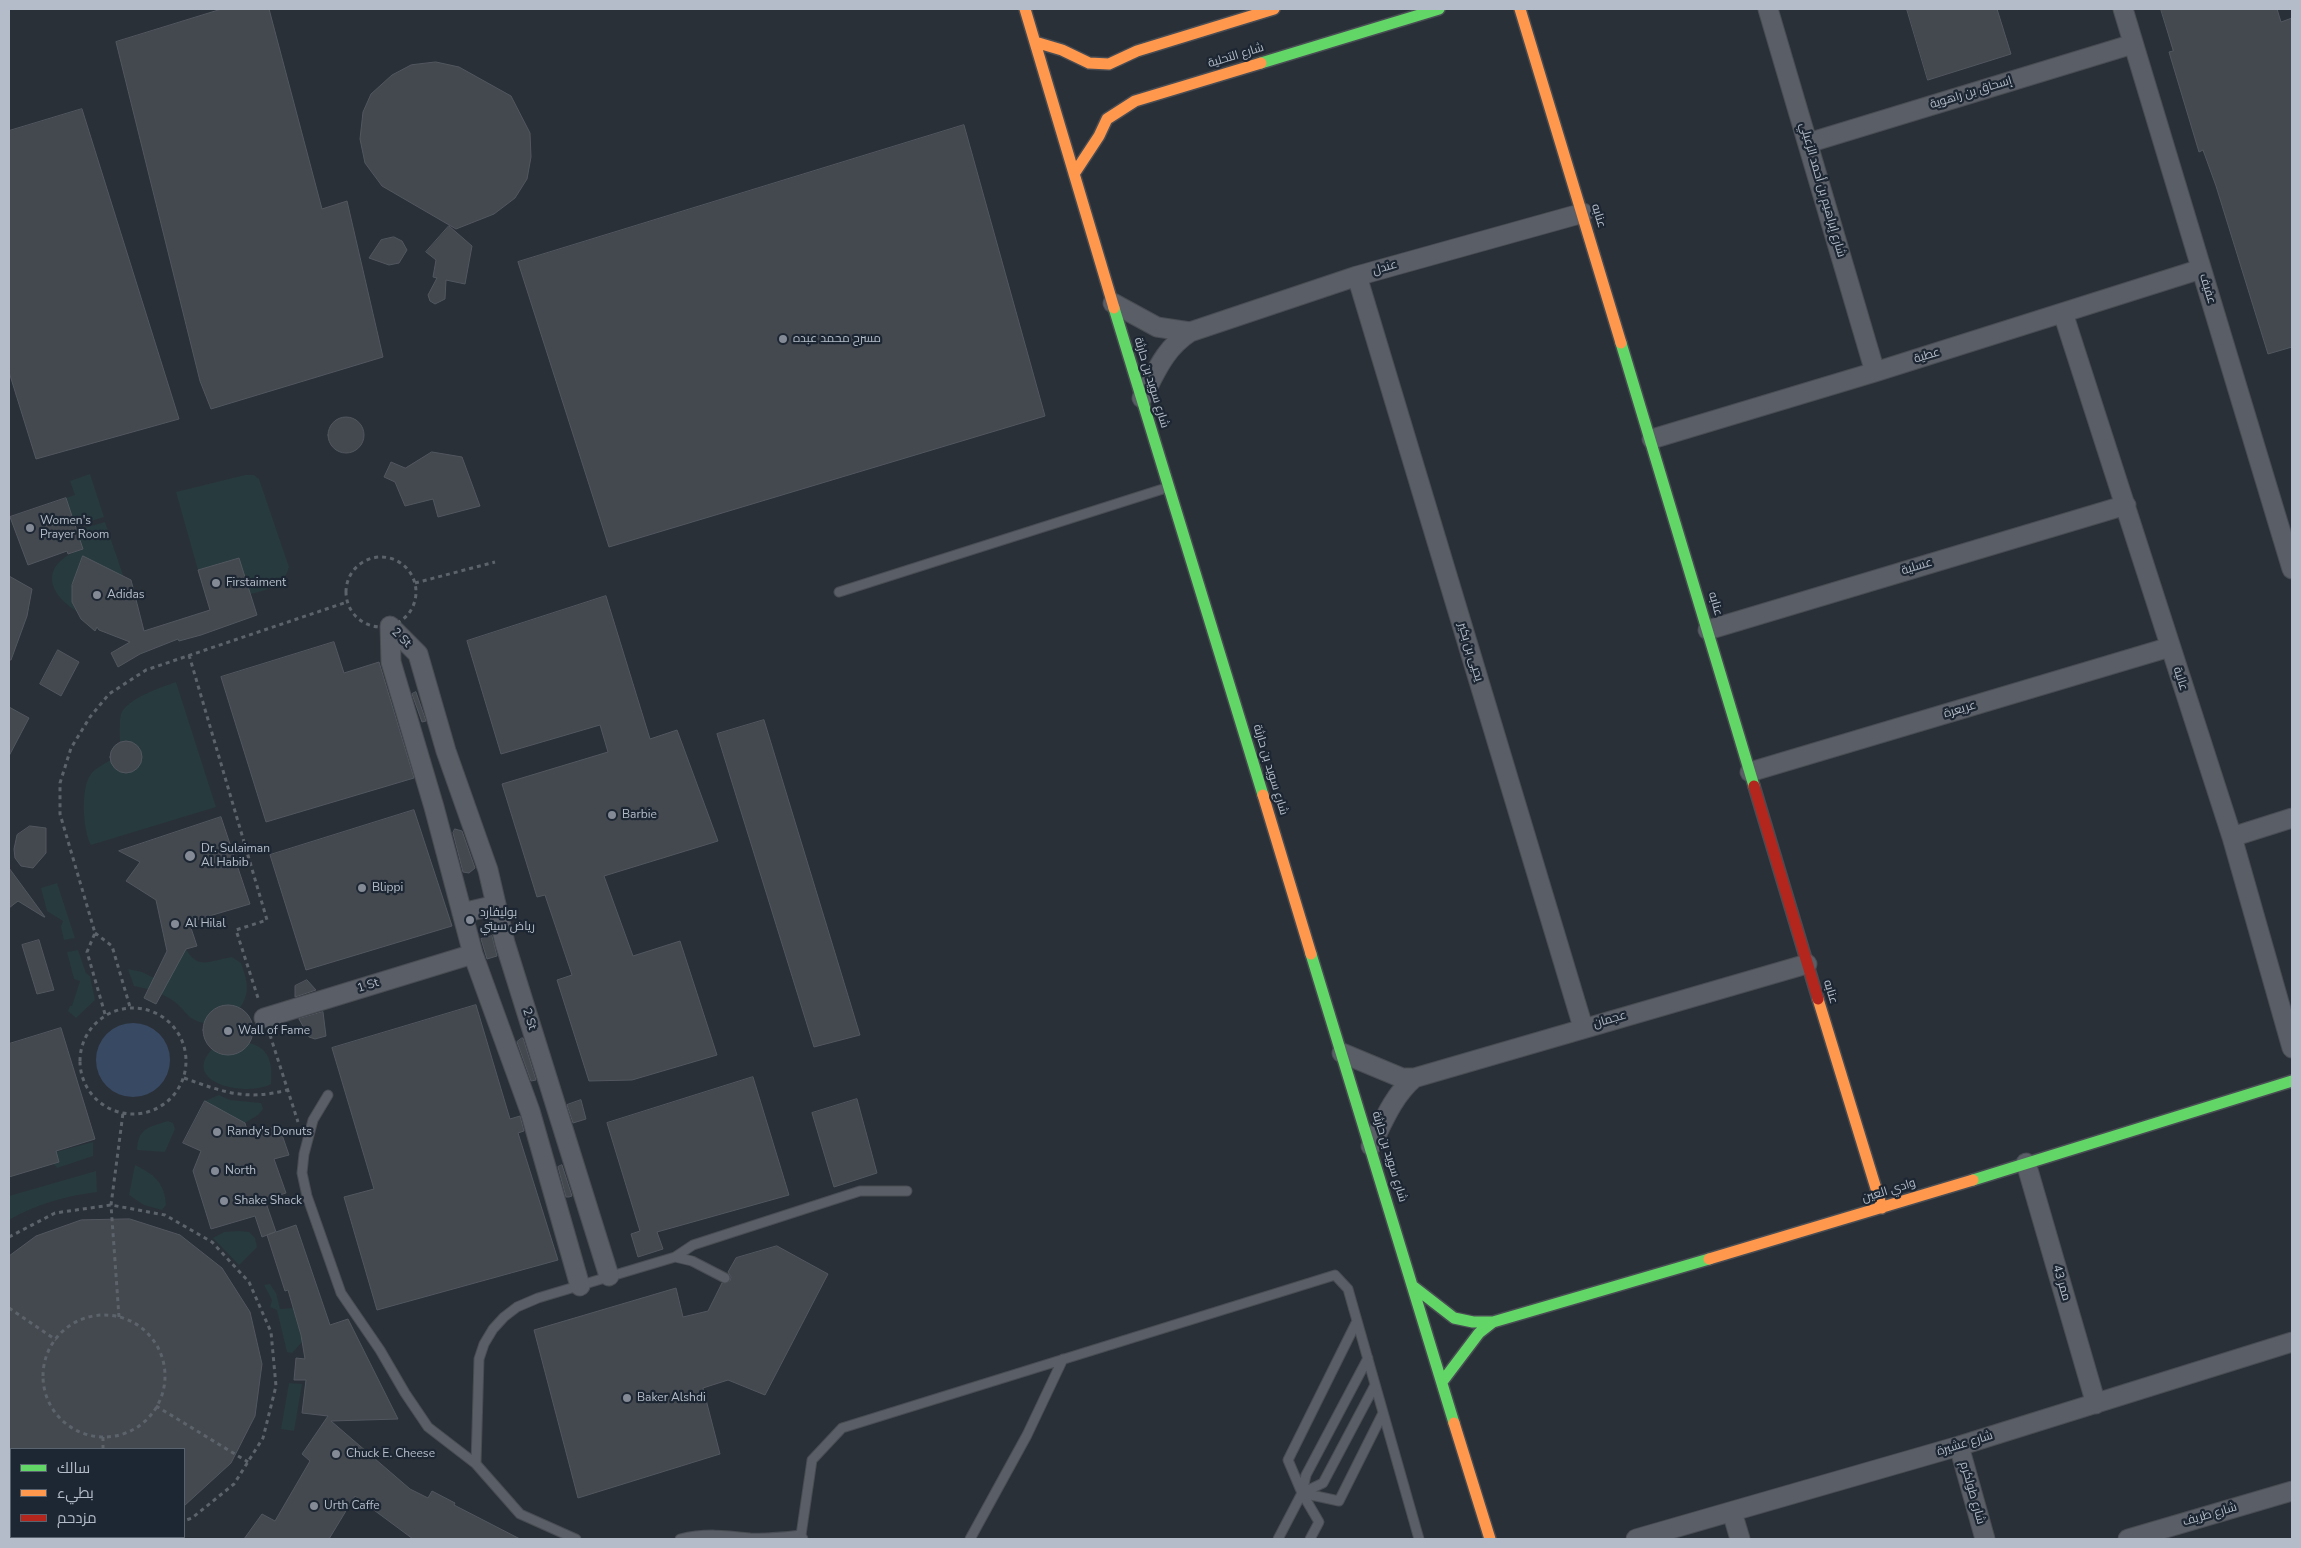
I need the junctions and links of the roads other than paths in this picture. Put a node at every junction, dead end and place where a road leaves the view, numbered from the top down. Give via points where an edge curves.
1 (1025, 9) edge
2 (1274, 9) edge
3 (1439, 9) edge
4 (1520, 9) edge
5 (1768, 9) edge
6 (2123, 9) edge
7 (1036, 42) junction
8 (2133, 44) junction
9 (1808, 143) junction
10 (1074, 174) junction
11 (1583, 213) junction
12 (2201, 269) junction
13 (1357, 276) junction
14 (1112, 303) junction
15 (2063, 313) junction
16 (1190, 332) junction
17 (1875, 372) junction
18 (1142, 398) junction
19 (1652, 439) junction
20 (1169, 488) junction
21 (2126, 505) junction
22 (2292, 569) edge
23 (839, 592) dead end
24 (1708, 630) junction
25 (2170, 647) junction
26 (452, 768) junction
27 (1750, 772) junction
28 (425, 777) junction
29 (2292, 818) edge
30 (2232, 837) junction
31 (496, 905) junction
32 (462, 913) junction
33 (473, 954) junction
34 (1807, 964) junction
35 (518, 985) junction
36 (488, 995) junction
37 (264, 1018) dead end
38 (1583, 1027) junction
39 (2292, 1048) edge
40 (1342, 1053) junction
41 (1414, 1078) junction
42 (2292, 1081) edge
43 (328, 1095) dead end
44 (558, 1114) junction
45 (533, 1122) junction
46 (1371, 1146) junction
47 (2026, 1163) junction
48 (907, 1191) dead end
49 (1882, 1208) junction
50 (675, 1257) junction
51 (609, 1276) junction
52 (725, 1278) dead end
53 (580, 1286) junction
54 (1414, 1287) junction
55 (1357, 1321) junction
56 (1493, 1322) junction
57 (2292, 1342) edge
58 (1368, 1358) junction
59 (1063, 1359) junction
60 (1442, 1382) junction
61 (1375, 1386) junction
62 (2096, 1404) junction
63 (1383, 1413) junction
64 (1959, 1446) junction
65 (476, 1464) junction
66 (2292, 1491) edge
67 (1302, 1493) junction
68 (1732, 1512) junction
69 (802, 1537) edge
70 (576, 1539) edge
71 (680, 1539) edge
72 (970, 1539) edge
73 (1278, 1539) edge
74 (1310, 1539) edge
75 (1419, 1539) edge
76 (1489, 1539) edge
77 (1636, 1539) edge
78 (1740, 1539) edge
79 (1985, 1539) edge
80 (2133, 1539) edge

1 - 7 street, شارع سويد بن حارثة
2 - 7 street via 1136,51 1108,64 1089,63
3 - 10 street, شارع التحلية via 1135,101 1107,119
4 - 11 street, عنابه
5 - 9 street, شارع إبراهيم بن أحمد الزعبلي
6 - 8 street, عفيف
7 - 10 street, شارع سويد بن حارثة
8 - 9 street, إسحاق بن راهوية
8 - 12 street, عفيف
9 - 17 street, شارع إبراهيم بن أحمد الزعبلي
10 - 14 street, شارع سويد بن حارثة
11 - 13 street, عندل
11 - 19 street, عنابه
12 - 15 street, عطية
12 - 22 street, عفيف
13 - 16 street, عندل
13 - 38 street, يحيى بن بكير
14 - 16 street, عندل via 1157,327
14 - 18 street, شارع سويد بن حارثة
15 - 17 street, عطية
15 - 21 street, عالية
16 - 18 street, عندل via 1166,353
17 - 19 street, عطية
18 - 20 street, شارع سويد بن حارثة
19 - 24 street, عنابه
20 - 23 lane
20 - 40 street, شارع سويد بن حارثة
21 - 24 street, عسلية
21 - 25 street, عالية
24 - 27 street, عنابه
25 - 27 street, عريعرة
25 - 30 street, عالية
26 - 28 street
26 - 28 street, 2 St via 418,654 390,626 391,662
26 - 31 street, 2 St via 488,870
27 - 34 street, عنابه
28 - 32 street, 2 St
29 - 30 street
30 - 39 street, عالية
31 - 32 street
31 - 35 street, 2 St
32 - 33 street, 2 St
33 - 36 street, 2 St
33 - 37 street, 1 St
34 - 38 street, عجمان
34 - 49 street, عنابه
35 - 36 street
35 - 44 street, 2 St
36 - 45 street, 2 St
38 - 41 street, عجمان
40 - 41 street, عجمان via 1402,1078
40 - 46 street, شارع سويد بن حارثة
41 - 46 street, عجمان via 1392,1102
42 - 47 street, وادي العين
43 - 65 lane via 313,1120 302,1174 341,1293 428,1428
44 - 45 street
44 - 51 street, 2 St
45 - 53 street, 2 St
46 - 54 street, شارع سويد بن حارثة
47 - 49 street, وادي العين
47 - 62 street, ممر 43
48 - 50 lane via 860,1191 832,1198 693,1245
49 - 56 street, وادي العين
50 - 51 lane
50 - 52 lane via 692,1261
51 - 53 lane
53 - 65 lane via 517,1307 493,1329 484,1344 479,1359
54 - 56 street, وادي العين via 1454,1318
54 - 60 street, شارع سويد بن حارثة
55 - 58 lane
55 - 59 lane via 1348,1289 1335,1275
55 - 67 lane via 1288,1460
56 - 60 street, وادي العين via 1468,1345
57 - 62 street, شارع عشيرة
58 - 61 lane
58 - 67 lane via 1306,1475
59 - 69 lane via 842,1428 812,1460
59 - 72 lane
60 - 76 street, شارع سويد بن حارثة
61 - 63 lane
61 - 67 lane via 1323,1483
62 - 64 street, شارع عشيرة
63 - 67 lane via 1339,1501
63 - 75 lane
64 - 68 street, شارع عشيرة
64 - 79 street, شارع طولكرم
65 - 70 lane via 520,1514
66 - 80 street, شارع طريف
67 - 73 lane
67 - 74 lane via 1319,1522
68 - 77 street, شارع عشيرة
68 - 78 street
69 - 71 lane via 699,1534

